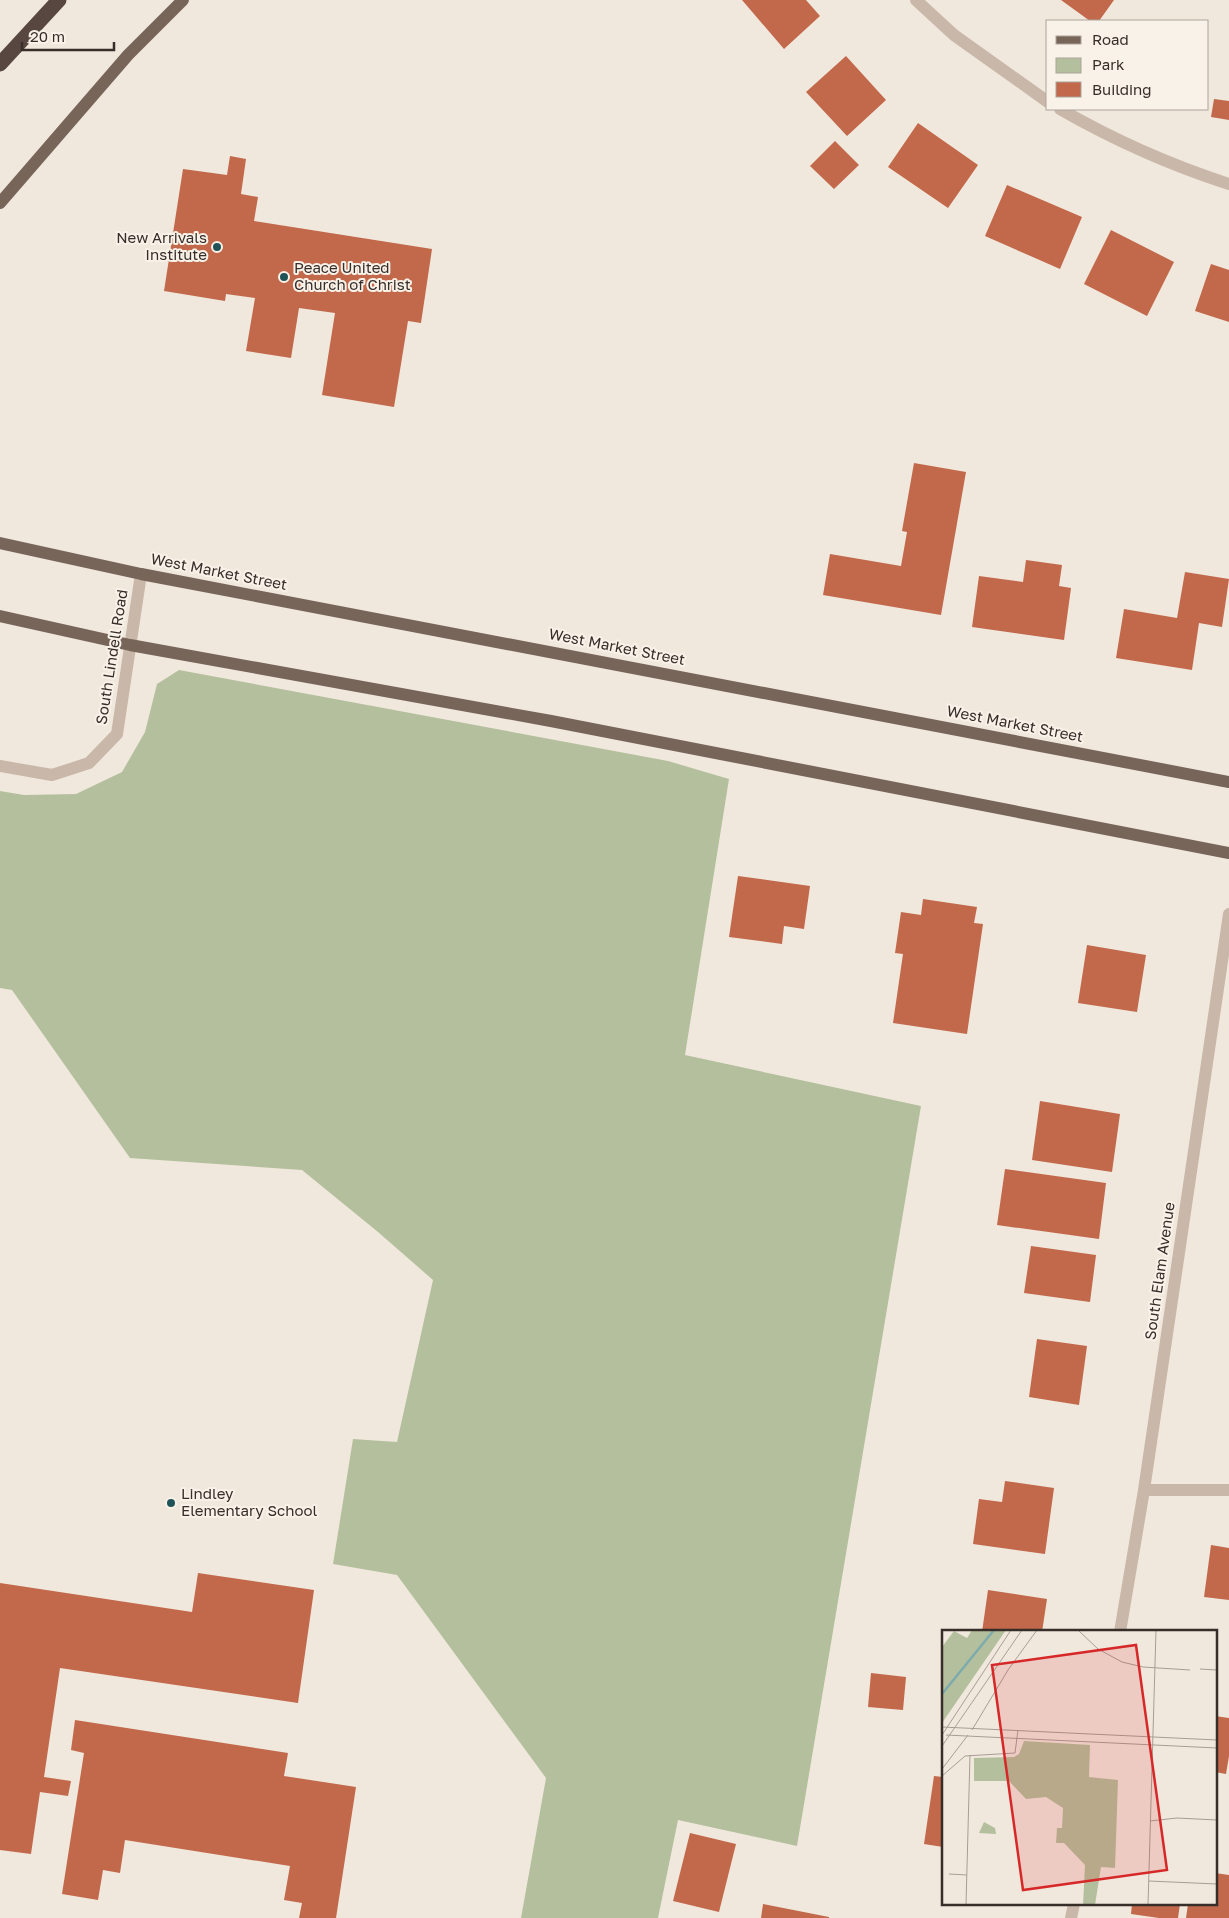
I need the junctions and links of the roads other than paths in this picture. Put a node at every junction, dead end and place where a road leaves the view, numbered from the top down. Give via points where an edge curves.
1 (59, 0) edge
2 (183, 0) edge
3 (916, 0) edge
4 (0, 64) edge
5 (1046, 101) edge
6 (1062, 110) edge
7 (1229, 184) edge
8 (0, 203) edge
9 (0, 543) edge
10 (141, 574) junction
11 (0, 616) edge
12 (130, 645) junction
13 (0, 766) edge
14 (1229, 782) edge
15 (1229, 853) edge
16 (1229, 914) edge
17 (1144, 1490) junction
18 (1229, 1490) edge
19 (1120, 1630) edge

1 - 4 highway
2 - 8 main road via 128,55
3 - 5 street via 954,35
6 - 7 street via 1139,150
9 - 10 main road, West Market Street
10 - 12 street, South Lindell Road
10 - 14 main road, West Market Street
11 - 12 main road
12 - 13 street, South Lindell Road via 117,734 89,763 52,775
12 - 15 main road via 542,719
16 - 17 street, South Elam Avenue
17 - 18 street
17 - 19 street, South Elam Avenue

